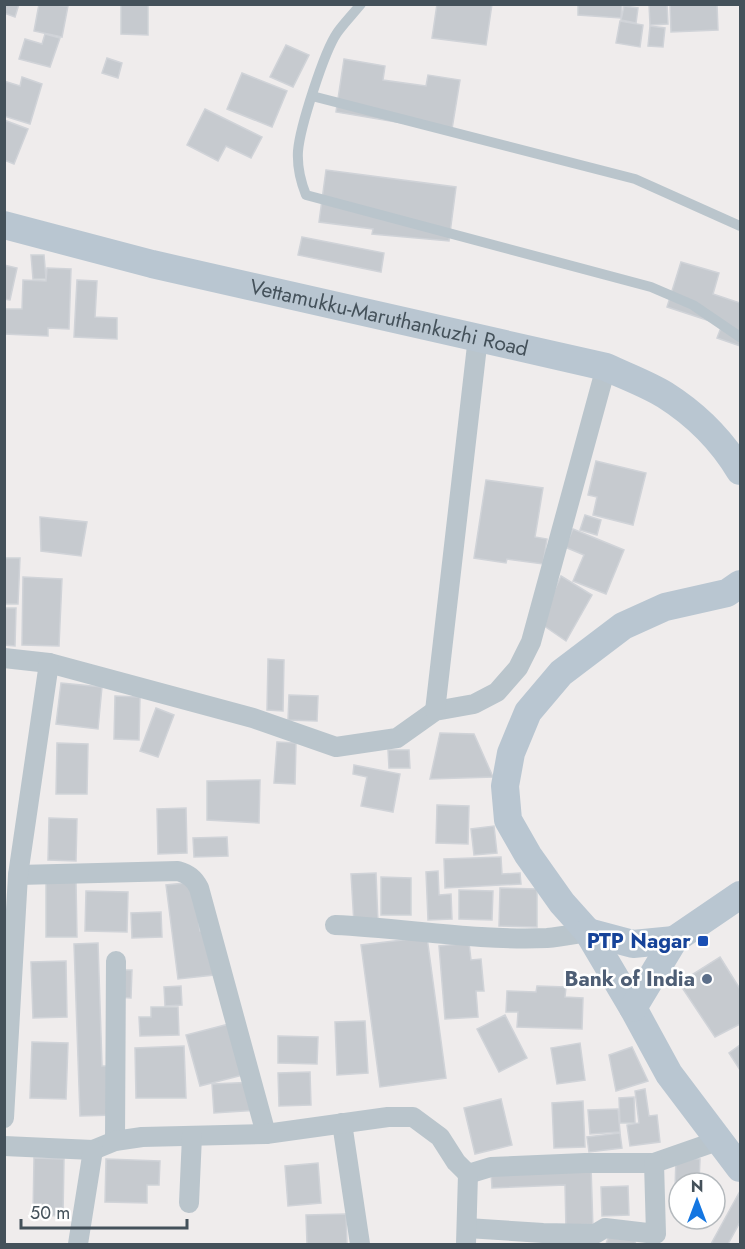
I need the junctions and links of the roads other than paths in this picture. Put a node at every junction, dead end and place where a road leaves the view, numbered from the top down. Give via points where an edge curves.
1 (361, 4) edge
2 (312, 96) junction
3 (4, 225) edge
4 (741, 226) edge
5 (478, 337) junction
6 (741, 337) edge
7 (606, 368) junction
8 (741, 471) edge
9 (741, 584) edge
10 (4, 658) edge
11 (49, 663) junction
12 (435, 711) junction
13 (18, 875) junction
14 (741, 895) edge
15 (334, 926) dead end
16 (588, 932) junction
17 (674, 940) junction
18 (116, 961) dead end
19 (633, 1008) junction
20 (6, 1065) edge
21 (4, 1118) edge
22 (342, 1123) junction
23 (266, 1134) junction
24 (192, 1136) junction
25 (720, 1140) junction
26 (115, 1141) junction
27 (4, 1146) edge
28 (93, 1150) junction
29 (654, 1163) junction
30 (741, 1168) edge
31 (468, 1174) junction
32 (189, 1203) dead end
33 (466, 1236) edge
34 (78, 1245) edge
35 (360, 1245) edge

1 - 2 lane via 336,34
2 - 4 lane via 635,179
2 - 6 lane via 298,148 299,176 306,195 651,288 693,305
3 - 5 main road, Vettamukku-Maruthankuzhi Road via 152,264
5 - 7 main road, Vettamukku-Maruthankuzhi Road
5 - 12 street
7 - 8 main road, Vettamukku-Maruthankuzhi Road via 674,401 700,422
7 - 12 street via 531,642 518,668 497,692 474,704
9 - 16 main road via 728,593 665,607 622,626 561,673 528,712 511,753 505,786 508,820 562,903
10 - 11 street
11 - 12 street via 254,718 336,747 397,738
11 - 13 street
13 - 20 street
13 - 23 street via 177,871 195,880
14 - 17 main road
15 - 16 street via 504,937 548,938
16 - 17 main road via 633,944
16 - 19 main road
17 - 19 main road
18 - 26 street
19 - 25 main road via 669,1074
20 - 21 street
22 - 23 street
22 - 31 street via 413,1117 440,1137
22 - 35 street
23 - 24 street
24 - 26 street
24 - 32 street
25 - 29 street
25 - 30 main road
26 - 28 street
27 - 28 street
28 - 34 street
29 - 31 street via 491,1167
29 - 33 street via 656,1234 605,1228 595,1234
31 - 33 street

